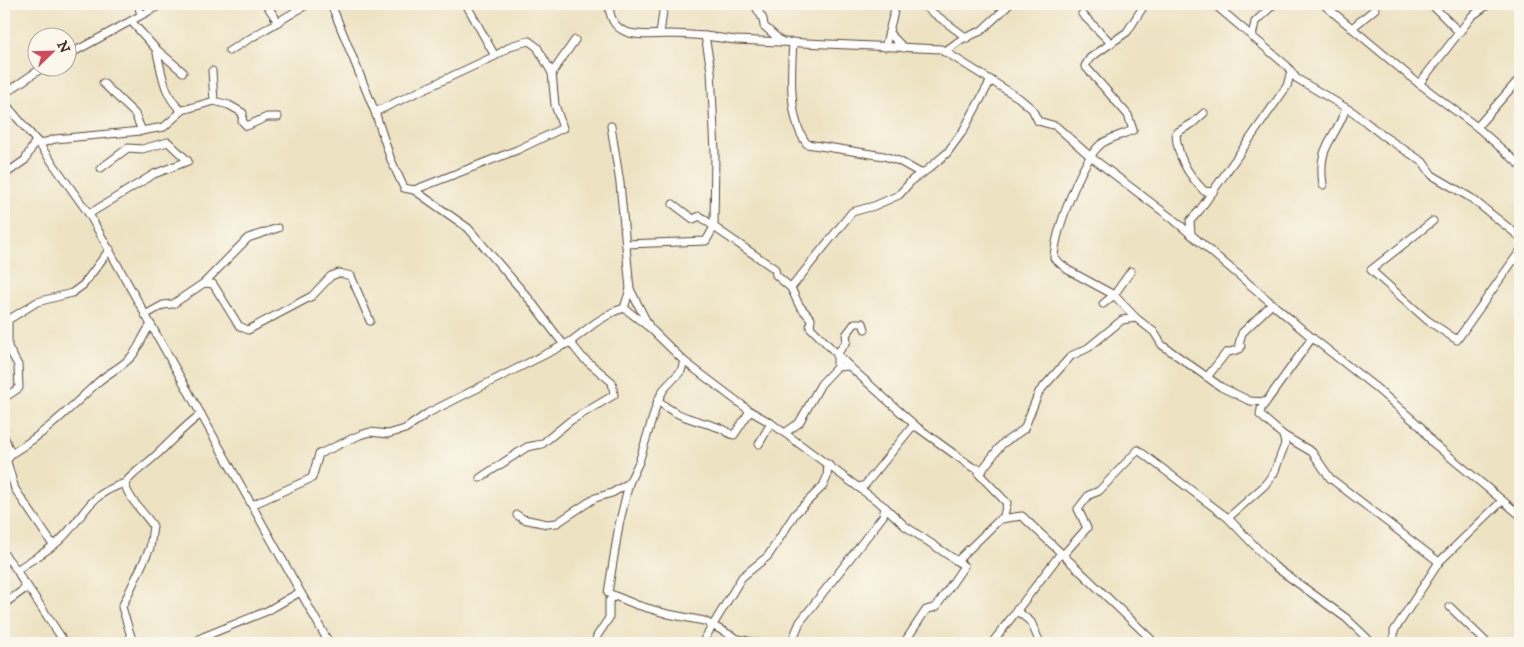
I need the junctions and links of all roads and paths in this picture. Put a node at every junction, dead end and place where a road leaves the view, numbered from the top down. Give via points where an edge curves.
1 (138, 4) edge
2 (162, 4) edge
3 (266, 4) edge
4 (308, 4) edge
5 (331, 4) edge
6 (466, 4) edge
7 (609, 4) edge
8 (664, 4) edge
9 (754, 4) edge
10 (896, 4) edge
11 (921, 4) edge
12 (1010, 4) edge
13 (1146, 4) edge
14 (1214, 4) edge
15 (1274, 4) edge
16 (1323, 4) edge
17 (1431, 4) edge
18 (1489, 4) edge
19 (1375, 9) dead end
20 (1082, 14) dead end
21 (141, 15) junction
22 (131, 21) junction
23 (278, 22) junction
24 (1352, 28) junction
25 (1460, 32) junction
26 (889, 33) junction
27 (660, 34) junction
28 (705, 36) junction
29 (1252, 37) junction
30 (967, 38) junction
31 (574, 40) dead end
32 (782, 42) junction
33 (793, 42) junction
34 (1112, 43) junction
35 (885, 47) junction
36 (904, 48) junction
37 (156, 49) junction
38 (78, 50) edge
39 (229, 51) dead end
40 (944, 52) junction
41 (495, 56) junction
42 (212, 71) dead end
43 (1291, 71) junction
44 (183, 72) dead end
45 (552, 73) junction
46 (28, 78) edge
47 (1520, 78) edge
48 (991, 80) junction
49 (103, 83) dead end
50 (1419, 84) junction
51 (4, 94) edge
52 (214, 101) junction
53 (4, 102) edge
54 (1346, 108) junction
55 (182, 111) junction
56 (375, 112) junction
57 (1204, 113) dead end
58 (278, 117) dead end
59 (611, 126) dead end
60 (1477, 127) junction
61 (142, 131) junction
62 (37, 142) junction
63 (1091, 157) junction
64 (1520, 165) edge
65 (101, 168) dead end
66 (922, 174) junction
67 (4, 175) edge
68 (1323, 185) dead end
69 (414, 190) junction
70 (1213, 192) junction
71 (672, 204) dead end
72 (90, 214) junction
73 (1433, 221) dead end
74 (714, 227) junction
75 (278, 228) dead end
76 (1191, 234) junction
77 (1520, 236) edge
78 (626, 244) junction
79 (110, 249) junction
80 (1520, 251) edge
81 (1131, 271) dead end
82 (204, 283) junction
83 (630, 288) junction
84 (791, 288) junction
85 (1114, 294) junction
86 (1103, 304) dead end
87 (1272, 304) junction
88 (624, 308) junction
89 (146, 315) junction
90 (1136, 318) junction
91 (370, 321) dead end
92 (152, 325) junction
93 (650, 328) junction
94 (865, 329) dead end
95 (1312, 338) junction
96 (567, 344) junction
97 (837, 354) junction
98 (684, 361) junction
99 (849, 366) junction
100 (838, 367) junction
101 (1207, 377) junction
102 (4, 398) edge
103 (658, 400) junction
104 (1266, 402) junction
105 (750, 411) junction
106 (201, 414) junction
107 (771, 423) junction
108 (917, 427) junction
109 (786, 432) junction
110 (1283, 435) junction
111 (4, 436) edge
112 (759, 444) dead end
113 (11, 454) junction
114 (5, 463) edge
115 (828, 464) junction
116 (983, 470) junction
117 (480, 478) dead end
118 (125, 483) junction
119 (630, 483) junction
120 (858, 488) junction
121 (1502, 501) junction
122 (252, 505) junction
123 (885, 507) junction
124 (517, 515) dead end
125 (1520, 515) edge
126 (1228, 518) junction
127 (1003, 519) junction
128 (53, 545) junction
129 (4, 554) edge
130 (1062, 554) junction
131 (957, 561) junction
132 (1439, 562) junction
133 (17, 570) junction
134 (26, 584) junction
135 (300, 592) junction
136 (615, 596) junction
137 (4, 604) edge
138 (1450, 607) dead end
139 (1016, 610) junction
140 (713, 626) junction
141 (65, 643) edge
142 (132, 643) edge
143 (194, 643) edge
144 (329, 643) edge
145 (595, 643) edge
146 (702, 643) edge
147 (757, 643) edge
148 (791, 643) edge
149 (904, 643) edge
150 (992, 643) edge
151 (1040, 643) edge
152 (1155, 643) edge
153 (1372, 643) edge
154 (1394, 643) edge
155 (1487, 643) edge

1 - 21 street
2 - 21 street
3 - 23 street
4 - 23 street
5 - 56 street
6 - 41 street
7 - 27 street via 610,17 622,31 640,35
8 - 27 street
9 - 32 street via 764,26
10 - 26 street
11 - 30 street
12 - 30 street via 981,31
13 - 34 street via 1127,32
14 - 29 street
15 - 29 street via 1255,22
16 - 24 street
17 - 25 street
18 - 25 street via 1472,16
19 - 24 street
20 - 34 street
21 - 22 street
22 - 37 street
22 - 38 street
23 - 39 street
24 - 50 street
25 - 50 street
26 - 35 street
26 - 36 street
27 - 28 street
28 - 32 street
28 - 74 street via 711,70 715,143
29 - 43 street
30 - 40 street
31 - 45 street
32 - 33 street
33 - 35 street
33 - 66 street via 791,74 794,102 800,134 807,144 884,156
34 - 63 street via 1090,58 1085,66 1128,115 1134,130 1103,142
35 - 36 street
36 - 40 street via 941,49
37 - 44 street
37 - 55 street via 160,74 173,104
40 - 48 street
41 - 45 street via 513,44 529,41 537,47
41 - 56 street
42 - 52 street
43 - 54 street via 1309,88
43 - 70 street via 1287,86
45 - 69 street via 555,105 563,128 517,150
46 - 51 street
47 - 60 street
48 - 63 street via 1032,109 1038,121 1056,126
48 - 66 street via 947,153
49 - 61 street via 136,114
50 - 60 street
52 - 55 street
52 - 58 street via 229,104 243,113 242,121 247,126 267,117
53 - 62 street
54 - 68 street via 1322,153
54 - 77 street via 1423,162 1432,175 1471,198
55 - 61 street via 164,127
56 - 69 street via 404,188
57 - 70 street via 1176,133 1176,142 1187,172 1204,191
59 - 78 street
60 - 64 street
61 - 62 street
62 - 67 street via 25,160
62 - 72 street
63 - 76 street
63 - 85 street via 1065,215 1054,258 1068,270
65 - 72 street via 128,148 142,150 168,142 188,161 154,174
66 - 84 street via 899,195 852,212
69 - 96 street via 468,228
70 - 76 street via 1190,221
71 - 74 street via 692,219 700,216
72 - 79 street
73 - 80 street via 1371,270 1427,320 1457,340
74 - 78 street via 706,241
74 - 84 street via 775,269 776,276
75 - 82 street via 248,238
76 - 87 street
78 - 83 street
79 - 89 street
79 - 102 street via 83,285 72,293 37,302 8,320 8,347 18,365 19,388
81 - 85 street
82 - 89 street via 173,304
82 - 91 street via 213,284 239,326 248,330 312,296 331,276 339,273 351,276
83 - 88 street
83 - 93 street
84 - 97 street via 799,305 811,318 810,327
85 - 86 street
85 - 90 street
87 - 95 street
87 - 101 street via 1242,333 1240,349 1226,353
88 - 93 street
88 - 96 street via 595,323
89 - 92 street
90 - 101 street via 1154,332 1162,345
90 - 116 street via 1122,320 1088,348 1071,356 1039,392 1024,429 1002,444
92 - 106 street
92 - 113 street via 130,358 98,382 37,439
93 - 98 street
94 - 97 street via 863,323 855,323 846,335 848,341
95 - 104 street
95 - 121 street via 1375,387 1421,427 1432,442
96 - 117 street via 612,382 614,395 570,421 542,444 527,447
96 - 122 street via 428,413 406,429 388,434 370,432 319,454 312,478
97 - 99 street
97 - 100 street
98 - 103 street via 681,371
98 - 105 street
99 - 100 street
99 - 108 street
100 - 109 street via 820,384 799,423
101 - 104 street via 1250,401
103 - 105 street via 684,418 724,429 730,435 734,435
103 - 119 street
104 - 110 street via 1260,415
105 - 107 street
106 - 118 street via 182,427
106 - 122 street
107 - 109 street
107 - 112 street
108 - 116 street via 972,467
108 - 120 street via 912,427 865,485
109 - 115 street
110 - 126 street via 1286,444 1274,473
110 - 132 street via 1312,452 1330,478
111 - 113 street
113 - 114 street
114 - 128 street via 15,489
115 - 120 street
115 - 140 street via 823,486 794,514 768,556 742,578
116 - 127 street via 980,474 985,482 1007,503
118 - 128 street via 109,488 87,505 69,531
118 - 142 street via 126,493 153,526 150,548 122,607
119 - 124 street via 595,498 557,523 547,524
119 - 136 street via 609,584 608,593
120 - 123 street
121 - 125 street
121 - 132 street
122 - 135 street
123 - 131 street via 905,526
123 - 148 street via 883,516 800,622
126 - 130 street via 1138,450 1078,509 1087,528
126 - 153 street via 1274,566 1346,618
127 - 130 street via 1022,516
127 - 131 street
128 - 133 street
129 - 133 street
130 - 139 street
130 - 152 street
131 - 149 street via 964,566 936,607 926,610
132 - 154 street via 1394,631
133 - 134 street
134 - 137 street via 26,588
134 - 141 street
135 - 143 street via 267,611
135 - 144 street
136 - 140 street
136 - 145 street via 608,600 609,618
138 - 155 street
139 - 150 street
139 - 151 street via 1031,622
140 - 146 street
140 - 147 street via 738,639

